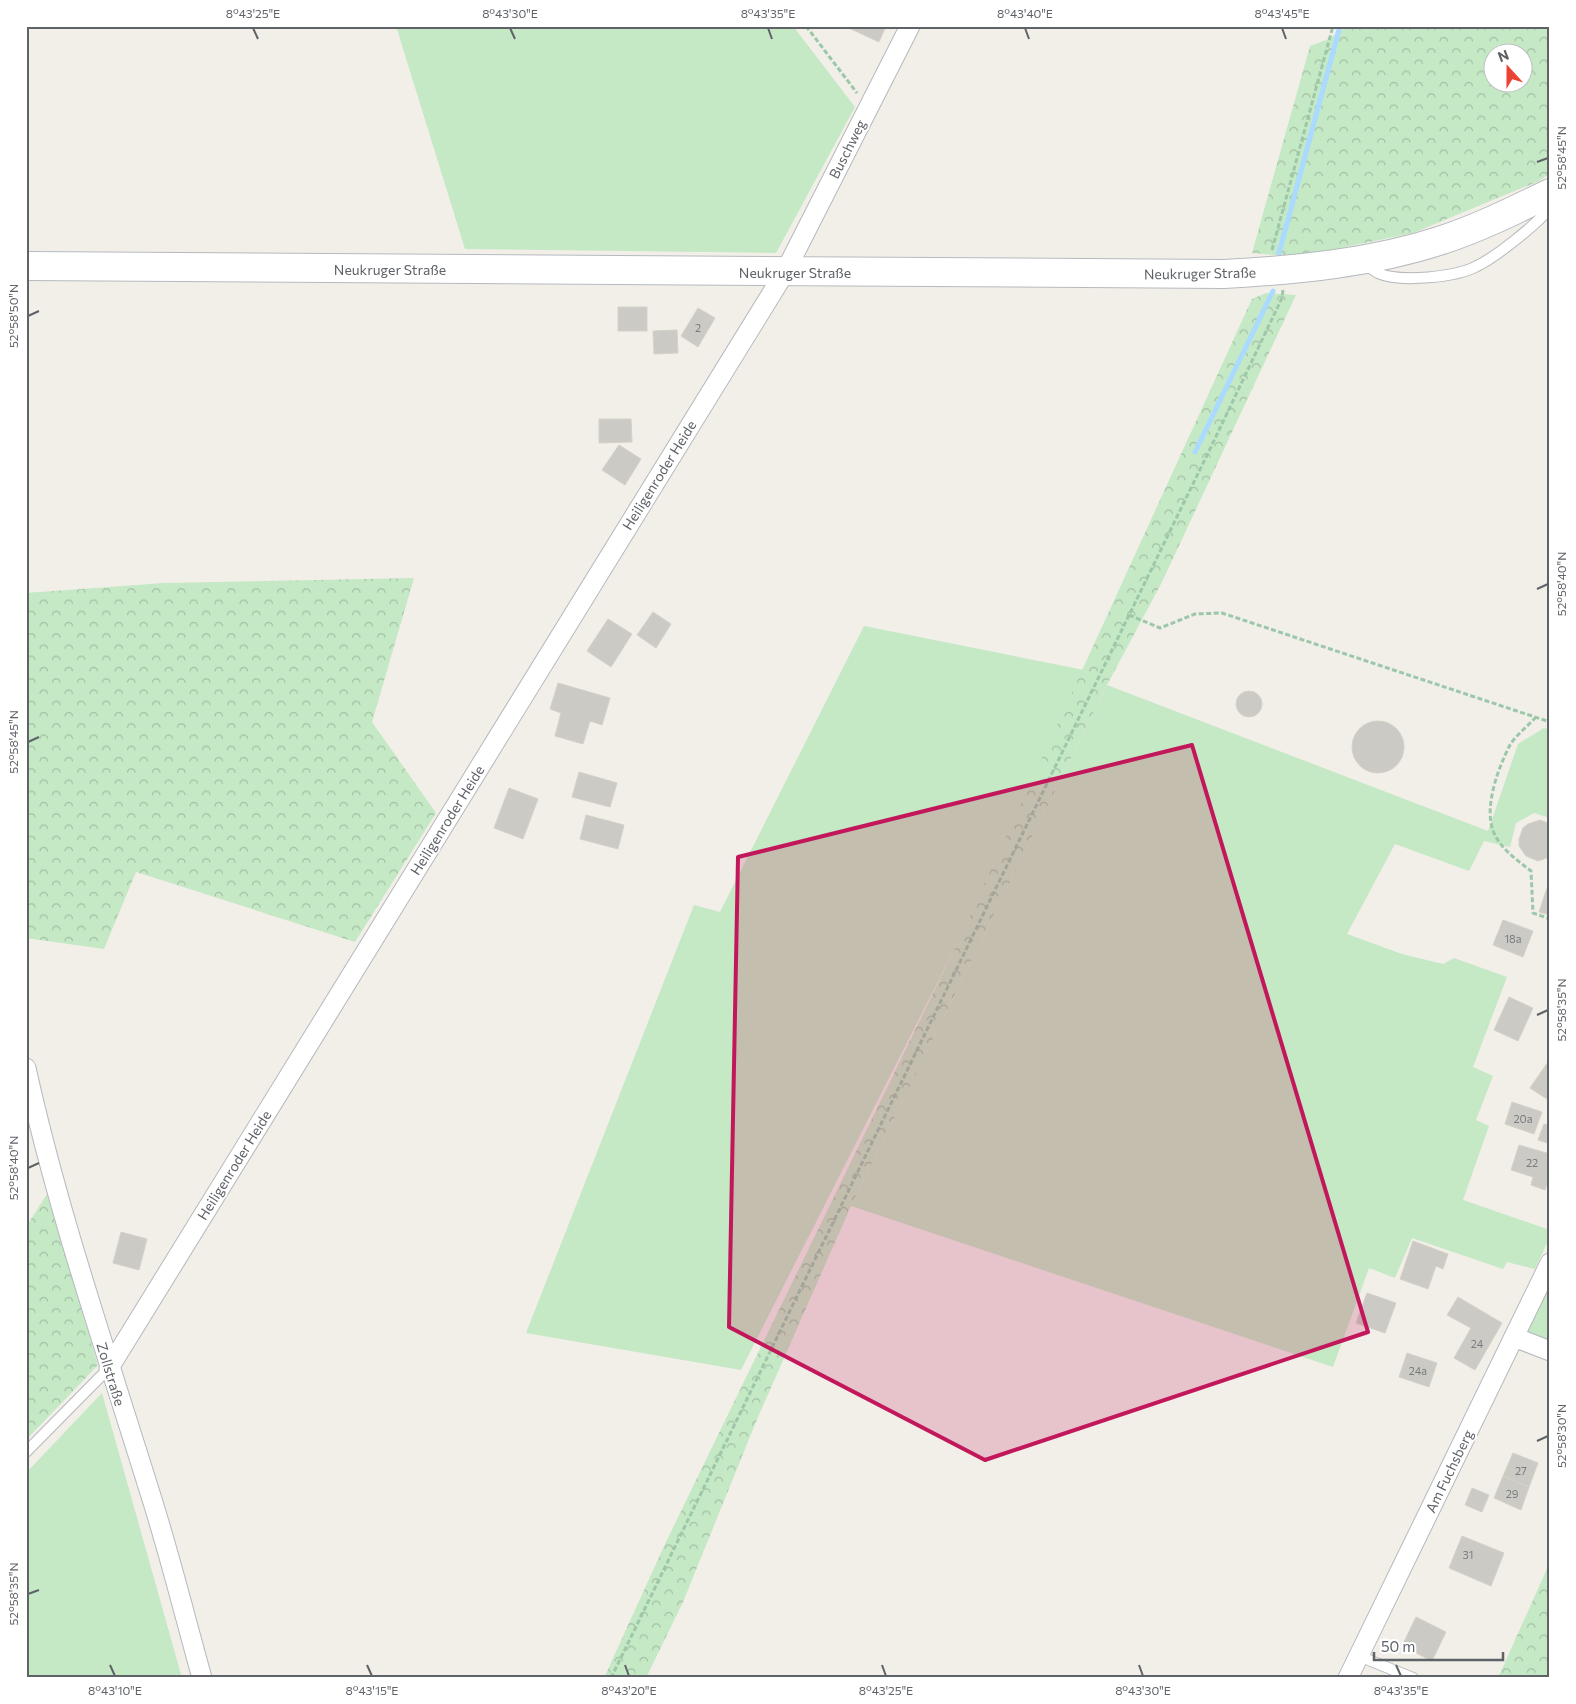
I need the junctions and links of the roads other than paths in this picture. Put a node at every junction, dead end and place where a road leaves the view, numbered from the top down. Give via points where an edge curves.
1 (910, 26) edge
2 (1550, 193) edge
3 (1550, 208) edge
4 (1358, 259) junction
5 (26, 266) edge
6 (785, 272) junction
7 (26, 1068) edge
8 (1550, 1263) edge
9 (1514, 1337) junction
10 (1550, 1351) edge
11 (109, 1368) junction
12 (26, 1452) edge
13 (1359, 1656) junction
14 (202, 1678) edge
15 (1348, 1678) edge
16 (1413, 1678) edge

1 - 6 street, Buschweg
2 - 4 street, Neukruger Straße via 1441,240
3 - 4 lane via 1533,225 1477,266 1459,272 1396,277 1378,273
4 - 6 street, Neukruger Straße via 1275,271 1224,274
5 - 6 street, Neukruger Straße
6 - 11 street, Heiligenroder Heide
7 - 11 street, Zollstraße via 38,1121
8 - 9 street, Am Fuchsberg
9 - 10 street
9 - 13 street, Am Fuchsberg
11 - 12 lane
11 - 14 street, Zollstraße via 151,1496
13 - 15 street, Am Fuchsberg
13 - 16 lane

